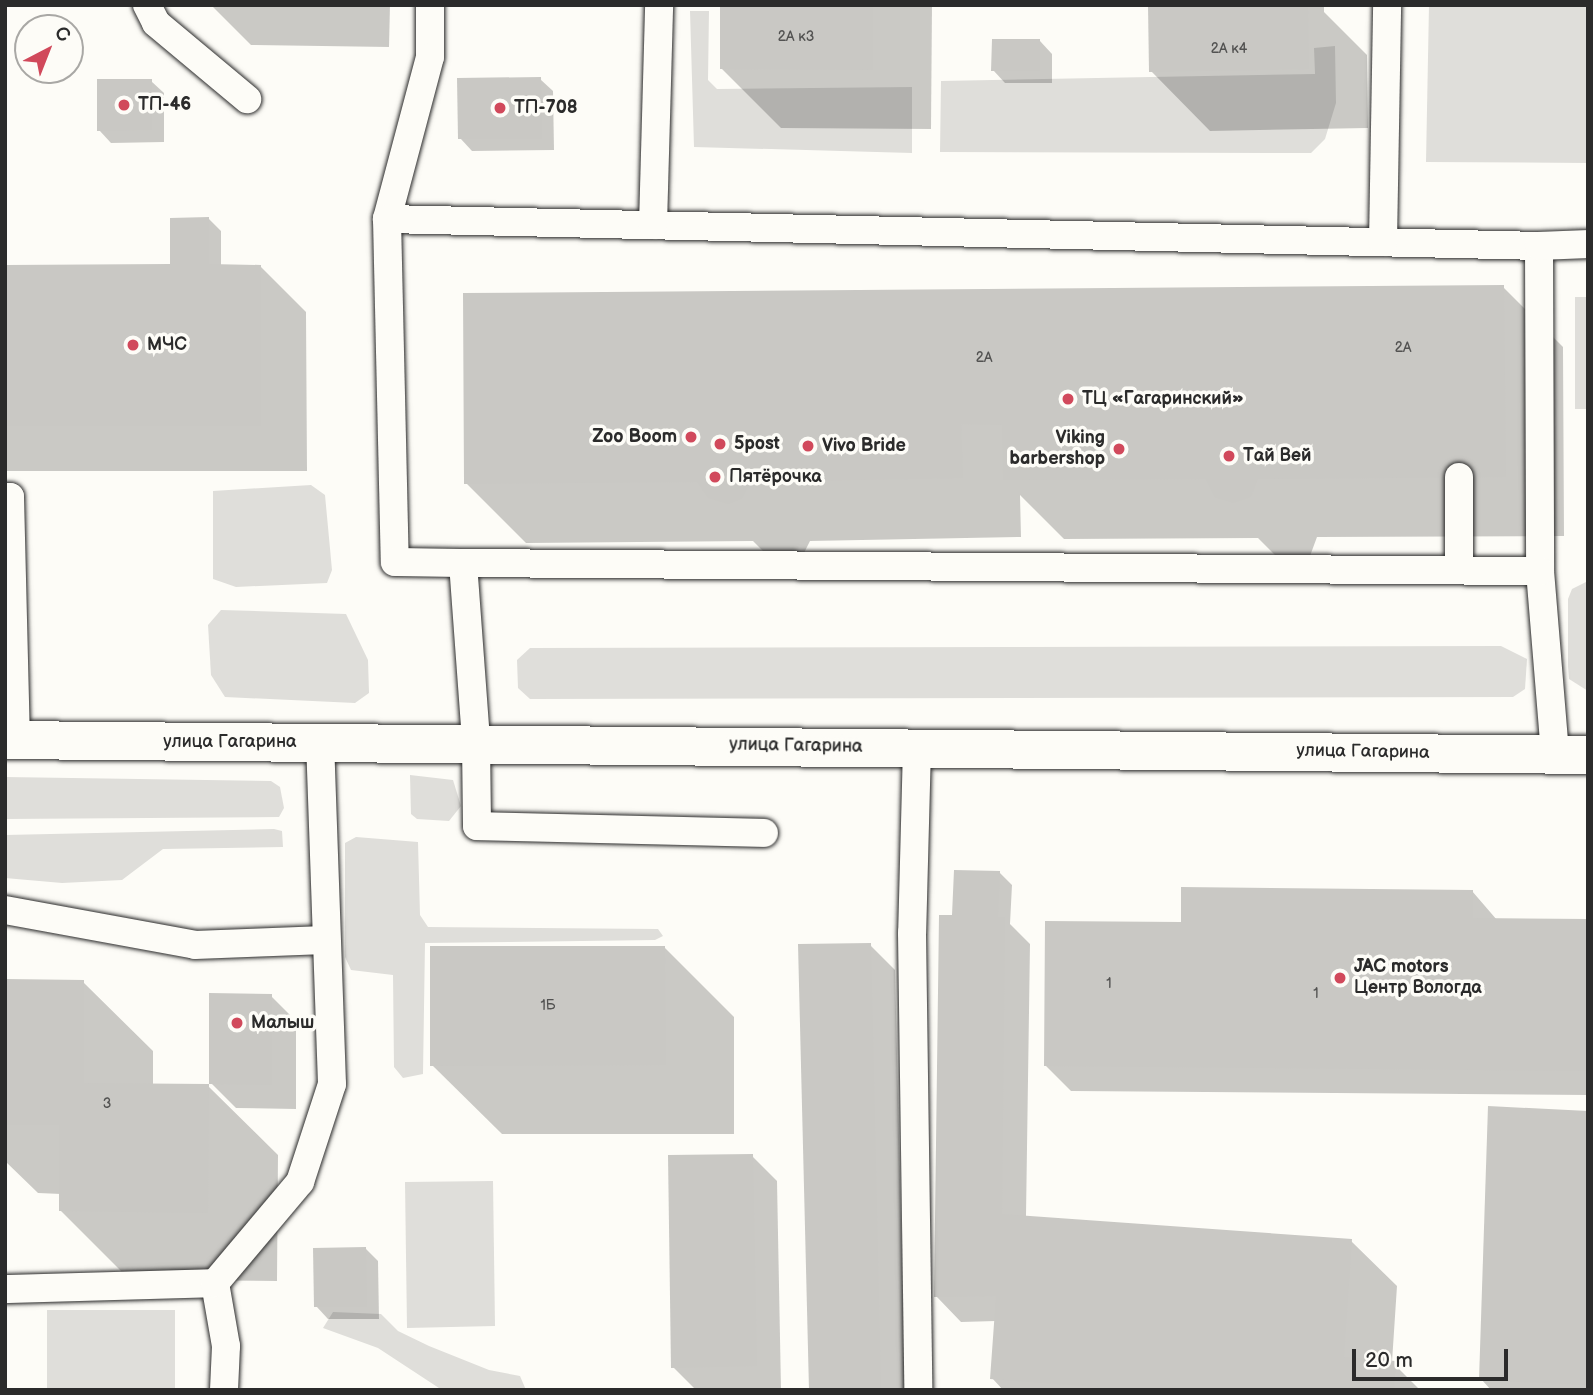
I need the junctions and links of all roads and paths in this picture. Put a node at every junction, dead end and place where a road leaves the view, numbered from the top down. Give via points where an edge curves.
1 (147, 5) edge
2 (430, 5) edge
3 (659, 5) edge
4 (1387, 5) edge
5 (247, 99) dead end
6 (387, 219) junction
7 (653, 225) junction
8 (1383, 242) junction
9 (1588, 244) edge
10 (1539, 246) junction
11 (1459, 477) dead end
12 (5, 497) edge
13 (463, 563) junction
14 (1459, 570) junction
15 (1540, 570) junction
16 (10, 740) edge
17 (320, 742) junction
18 (476, 742) junction
19 (917, 747) junction
20 (1571, 755) edge
21 (764, 833) dead end
22 (5, 910) edge
23 (325, 940) junction
24 (215, 1283) junction
25 (5, 1289) edge
26 (224, 1390) edge
27 (918, 1390) edge

1 - 5 lane via 156,23
2 - 6 lane via 430,57
3 - 7 lane
4 - 8 lane
6 - 7 lane
6 - 13 lane via 395,562
7 - 8 lane
8 - 10 lane
9 - 10 lane
10 - 15 lane
11 - 14 lane
12 - 16 lane via 10,497
13 - 14 lane
13 - 18 lane
14 - 15 lane
15 - 20 lane
16 - 17 street, улица Гагарина
17 - 18 street, улица Гагарина
17 - 23 lane
18 - 19 street, улица Гагарина
18 - 21 lane via 477,826
19 - 20 street, улица Гагарина
19 - 27 lane via 912,933
22 - 23 lane via 195,946
23 - 24 lane via 328,1096 300,1182
24 - 25 lane
24 - 26 lane via 226,1346

